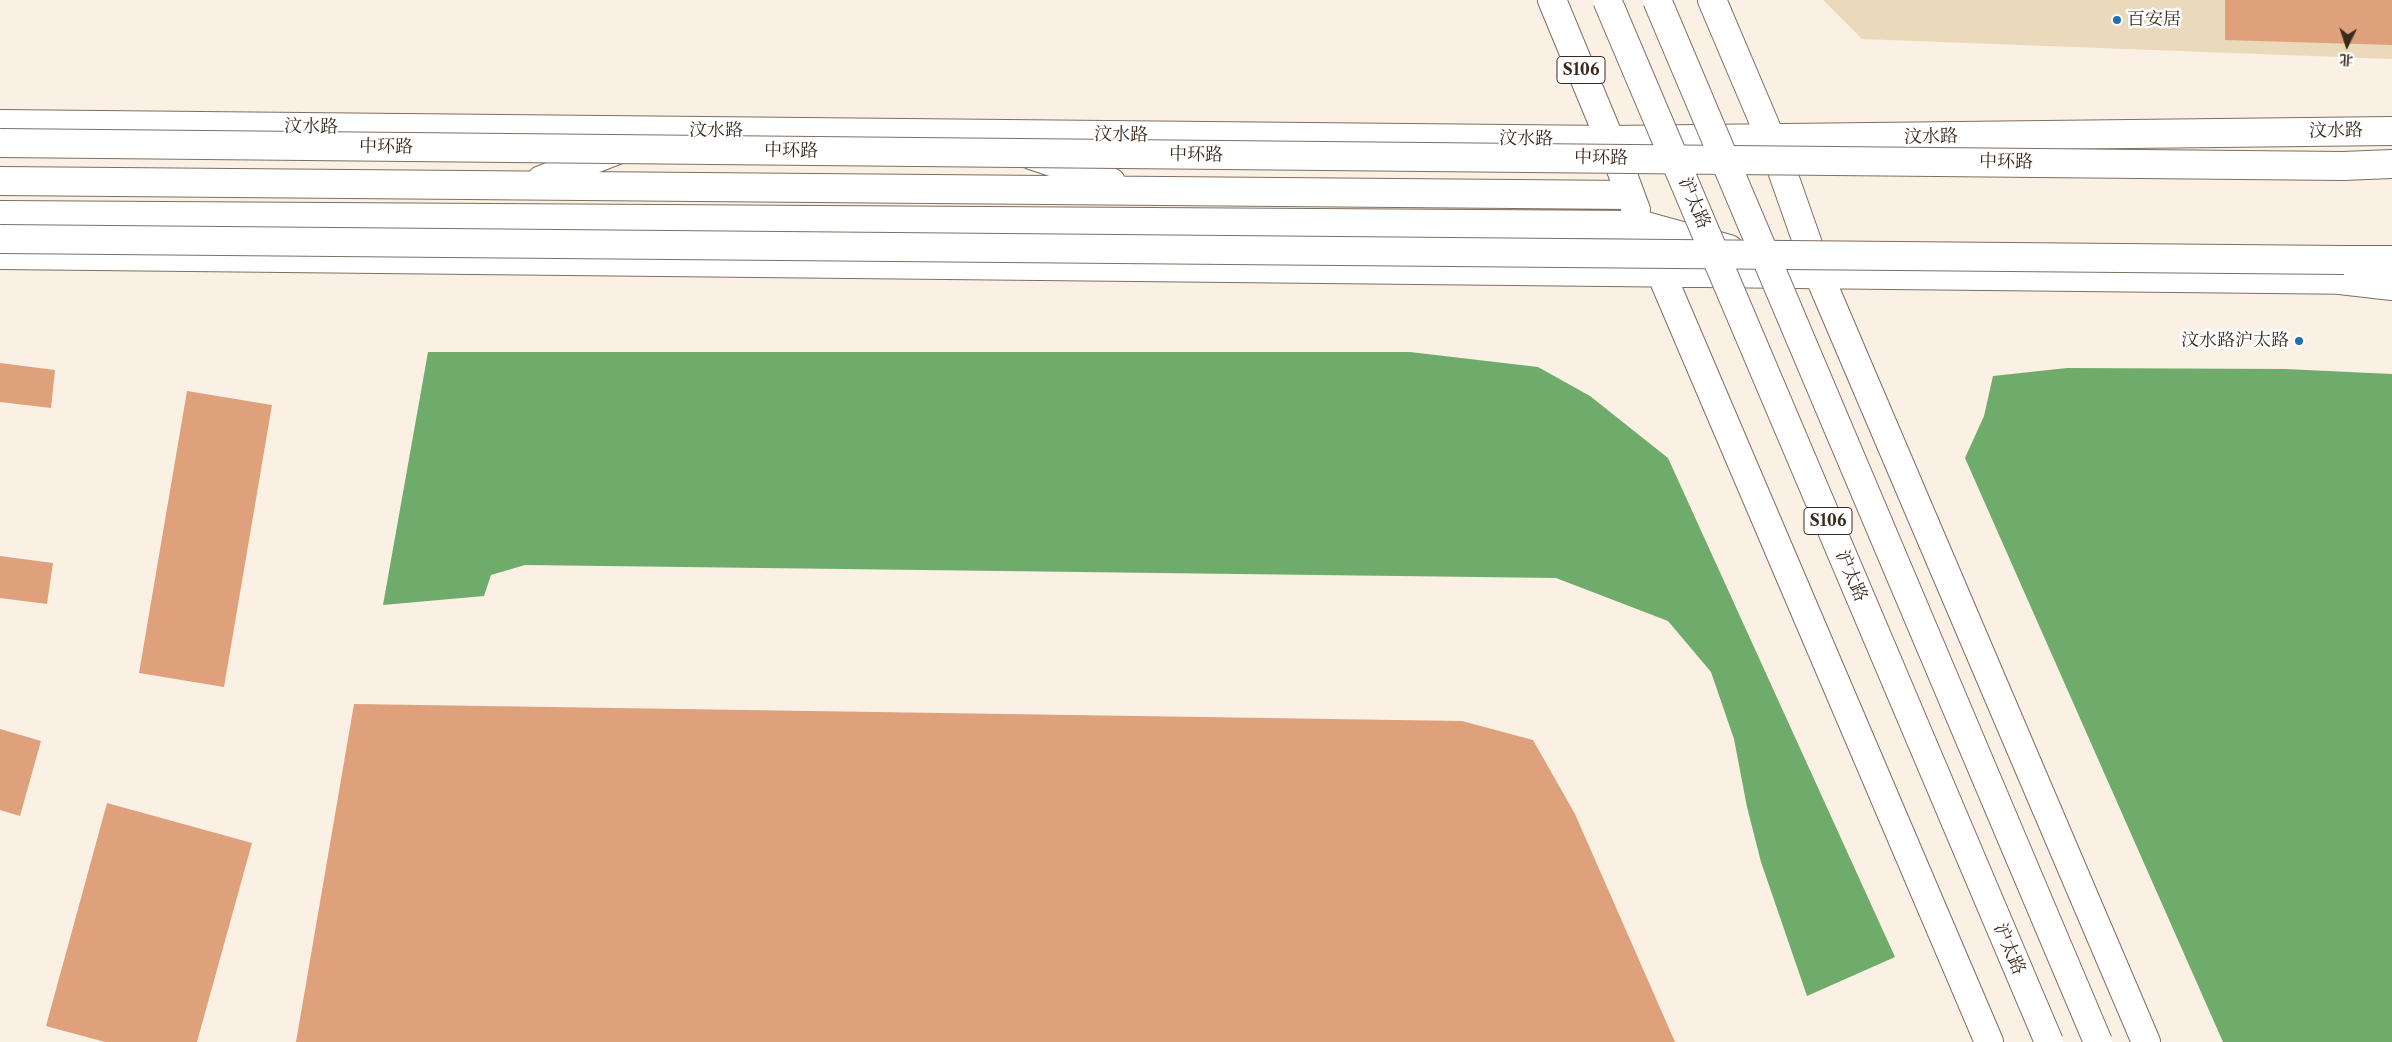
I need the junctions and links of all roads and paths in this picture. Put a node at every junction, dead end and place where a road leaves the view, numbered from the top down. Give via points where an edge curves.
1 (1552, 0) edge
2 (1607, 0) edge
3 (1657, 0) edge
4 (1712, 0) edge
5 (0, 124) edge
6 (668, 131) junction
7 (2392, 131) edge
8 (966, 133) junction
9 (1771, 139) junction
10 (1610, 140) junction
11 (0, 143) edge
12 (2392, 164) edge
13 (0, 181) edge
14 (526, 185) junction
15 (1134, 190) junction
16 (1630, 194) junction
17 (0, 215) edge
18 (1642, 225) junction
19 (0, 239) edge
20 (0, 255) edge
21 (2392, 260) edge
22 (1659, 271) junction
23 (1818, 273) junction
24 (2340, 280) junction
25 (2392, 280) edge
26 (2392, 286) edge
27 (1989, 1042) edge
28 (2049, 1042) edge
29 (2098, 1042) edge
30 (2146, 1042) edge

1 - 10 main road, S106
2 - 28 main road, 沪太路 / S106, bridge
3 - 29 main road, S106, bridge
4 - 9 main road
5 - 6 main road, 汶水路
6 - 8 main road, 汶水路
6 - 14 main road
7 - 9 main road, 汶水路
8 - 10 main road, 汶水路
8 - 15 main road
9 - 10 main road, 汶水路
9 - 23 main road
10 - 16 main road, S106
11 - 12 main road, 中环路, bridge via 2334,166
13 - 14 main road
14 - 15 main road
15 - 16 main road
16 - 18 main road, S106
17 - 18 main road
18 - 22 main road, S106
18 - 23 main road
19 - 21 main road, bridge
20 - 22 main road
22 - 23 main road
22 - 27 main road, S106
23 - 24 main road
23 - 30 main road
24 - 25 main road
24 - 26 main road

